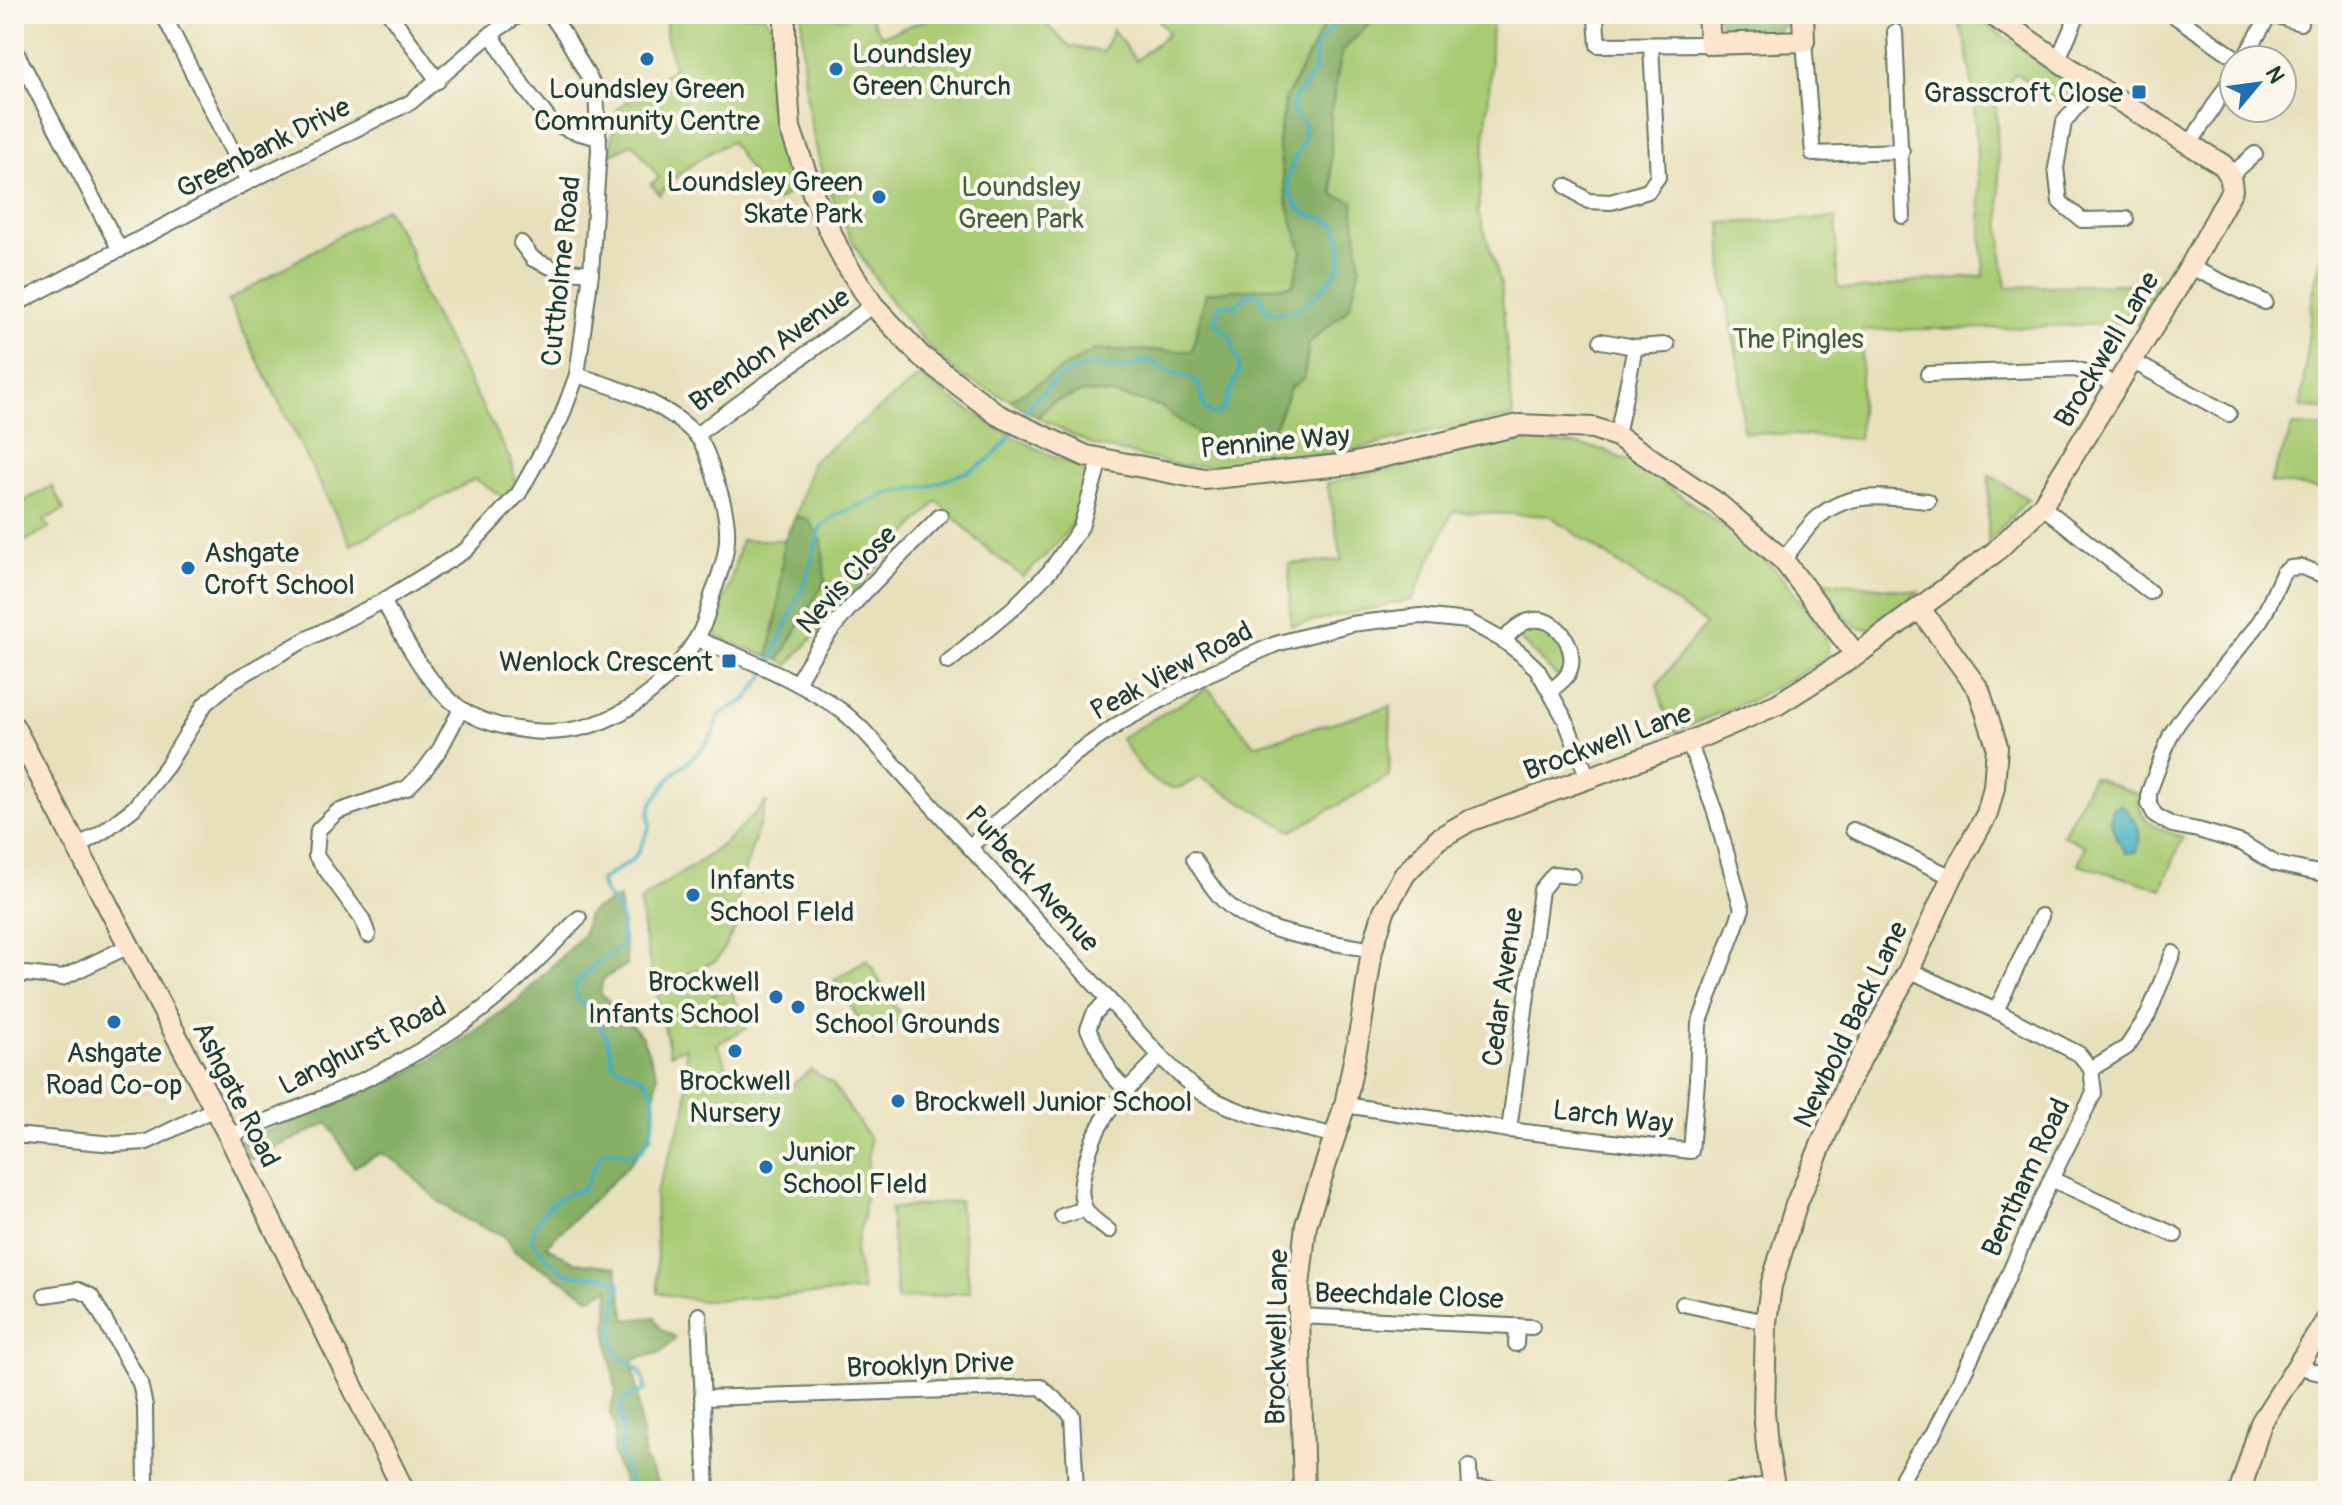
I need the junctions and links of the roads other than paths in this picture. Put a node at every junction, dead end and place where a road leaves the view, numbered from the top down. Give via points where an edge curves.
1 (163, 14) edge
2 (390, 14) edge
3 (520, 14) edge
4 (550, 14) edge
5 (785, 14) edge
6 (1708, 14) edge
7 (1803, 14) edge
8 (1991, 14) edge
9 (2078, 14) edge
10 (2270, 14) edge
11 (2176, 17) dead end
12 (1596, 20) dead end
13 (2300, 23) dead end
14 (1895, 32) dead end
15 (491, 34) junction
16 (1804, 41) junction
17 (1710, 44) junction
18 (2251, 44) edge
19 (2218, 45) edge
20 (1651, 46) junction
21 (14, 48) edge
22 (2058, 59) junction
23 (438, 81) junction
24 (2094, 85) junction
25 (2218, 99) edge
26 (599, 138) junction
27 (2190, 144) junction
28 (1902, 151) junction
29 (2255, 154) dead end
30 (248, 182) junction
31 (2231, 183) junction
32 (1566, 186) dead end
33 (1903, 216) dead end
34 (2126, 219) dead end
35 (521, 243) dead end
36 (120, 250) junction
37 (2190, 267) junction
38 (591, 273) junction
39 (2265, 302) dead end
40 (14, 305) edge
41 (873, 305) junction
42 (1601, 341) dead end
43 (1667, 345) dead end
44 (1635, 347) junction
45 (2132, 361) junction
46 (1928, 374) dead end
47 (577, 375) junction
48 (2114, 389) junction
49 (2229, 414) dead end
50 (696, 435) junction
51 (1617, 436) junction
52 (1100, 460) junction
53 (1928, 501) dead end
54 (2042, 506) junction
55 (940, 516) dead end
56 (1783, 560) junction
57 (2328, 577) edge
58 (2150, 592) dead end
59 (383, 601) junction
60 (1920, 609) junction
61 (697, 639) junction
62 (1504, 641) junction
63 (1856, 655) junction
64 (948, 662) dead end
65 (797, 683) junction
66 (1550, 691) junction
67 (461, 709) junction
68 (14, 727) edge
69 (1689, 742) junction
70 (1588, 778) junction
71 (1853, 830) dead end
72 (78, 846) junction
73 (969, 847) junction
74 (1204, 865) dead end
75 (2328, 875) edge
76 (1573, 876) dead end
77 (1952, 877) junction
78 (2041, 916) dead end
79 (579, 918) dead end
80 (368, 935) dead end
81 (129, 946) junction
82 (1372, 950) junction
83 (2173, 953) dead end
84 (1909, 970) junction
85 (14, 977) edge
86 (1108, 999) junction
87 (1996, 1011) junction
88 (1160, 1056) junction
89 (2091, 1069) junction
90 (1125, 1089) junction
91 (1345, 1105) junction
92 (214, 1109) junction
93 (1509, 1130) junction
94 (14, 1135) edge
95 (229, 1136) junction
96 (1335, 1136) junction
97 (2051, 1179) junction
98 (1085, 1209) junction
99 (1062, 1216) dead end
100 (1109, 1231) dead end
101 (2175, 1235) dead end
102 (45, 1295) dead end
103 (1683, 1304) dead end
104 (699, 1315) dead end
105 (1299, 1316) junction
106 (2328, 1318) edge
107 (1766, 1322) junction
108 (1517, 1326) junction
109 (1532, 1327) dead end
110 (1516, 1344) dead end
111 (2297, 1364) junction
112 (2328, 1375) edge
113 (702, 1398) junction
114 (1469, 1467) dead end
115 (1775, 1488) edge
116 (1470, 1490) edge
117 (146, 1491) edge
118 (404, 1491) edge
119 (707, 1491) edge
120 (1076, 1491) edge
121 (1304, 1491) edge
122 (1555, 1491) edge
123 (1730, 1491) edge
124 (1901, 1491) edge
125 (2240, 1491) edge

1 - 30 street
2 - 23 street
3 - 15 street, Greenbank Drive
4 - 26 street, Cuttholme Road via 596,90
5 - 41 street, Pennine Way via 790,128 843,259
6 - 17 street
7 - 16 street
8 - 22 street
9 - 22 street
10 - 13 street
10 - 18 street
11 - 19 street
12 - 20 street via 1598,45
14 - 28 street
15 - 23 street, Greenbank Drive
15 - 26 street, Cuttholme Road via 551,122
16 - 17 street
16 - 28 street via 1813,154
17 - 20 street
20 - 32 street via 1658,177 1648,191 1611,202 1588,201
21 - 36 street
22 - 24 street
23 - 30 street, Greenbank Drive via 411,102
24 - 27 street
24 - 34 street via 2064,122 2056,168 2060,202 2082,220
25 - 27 street
26 - 38 street, Cuttholme Road
27 - 31 street via 2223,165
28 - 33 street
29 - 31 street, Brockwell Lane
30 - 36 street, Greenbank Drive
31 - 37 street, Brockwell Lane
35 - 38 street via 533,259 557,270
36 - 40 street, Greenbank Drive
37 - 39 street
37 - 45 street, Brockwell Lane
38 - 47 street, Cuttholme Road
41 - 50 street, Brendon Avenue
41 - 52 street, Pennine Way via 921,356 986,406
42 - 44 street
43 - 44 street
44 - 51 street
45 - 48 street, Brockwell Lane
45 - 49 street
46 - 48 street via 2074,369 2102,376
47 - 50 street via 623,389
47 - 59 street, Cuttholme Road via 561,418 519,493 466,550
48 - 54 street, Brockwell Lane
50 - 61 street via 723,500 727,548
51 - 52 street, Pennine Way via 1593,428 1519,425 1351,464 1204,479
51 - 56 street, Pennine Way via 1717,503
52 - 64 street via 1081,527 1050,571
53 - 56 street via 1867,496 1839,503 1815,520
54 - 58 street
54 - 60 street, Brockwell Lane via 1995,552
55 - 65 street, Nevis Close via 835,625
56 - 63 street, Pennine Way
57 - 75 street via 2302,567 2283,573 2260,620 2171,734 2149,792 2155,815 2172,825 2242,843 2276,864
59 - 67 street via 432,682
59 - 72 street, Cuttholme Road via 232,681 205,704 134,808
60 - 63 street, Brockwell Lane
60 - 77 street, Newbold Back Lane via 1979,690 1997,746 1987,814
61 - 65 street, Purbeck Avenue
61 - 67 street via 664,682 609,721 571,731 537,732 501,727
62 - 66 street, Peak View Road via 1537,669
62 - 66 street via 1514,627 1529,620 1553,625 1566,640 1571,662 1565,679
62 - 73 street, Peak View Road via 1468,621 1420,616 1351,624 1276,644 1120,723 1075,754
63 - 69 street, Brockwell Lane via 1778,704
65 - 73 street, Purbeck Avenue via 863,730
66 - 70 street, Peak View Road
67 - 80 street via 440,749 407,788 337,812 318,830 316,856
68 - 72 street, Ashgate Road
69 - 70 street, Brockwell Lane
69 - 93 street, Larch Way via 1742,909 1699,1024 1691,1151
70 - 82 street, Brockwell Lane via 1469,821 1438,839 1405,874 1384,911
71 - 77 street
72 - 81 street, Ashgate Road
73 - 86 street, Purbeck Avenue
74 - 82 street via 1221,899 1241,916 1263,926
76 - 93 street, Cedar Avenue via 1554,874 1541,890
77 - 84 street, Newbold Back Lane
78 - 87 street
79 - 95 street, Langhurst Road via 500,996 431,1044 328,1097
81 - 85 street via 62,978
81 - 92 street, Ashgate Road
82 - 91 street, Brockwell Lane
83 - 89 street via 2173,974 2127,1047
84 - 87 street, Bentham Road
84 - 107 street, Newbold Back Lane via 1847,1084 1796,1205 1771,1286
86 - 88 street, Purbeck Avenue
86 - 90 street via 1088,1029 1111,1074
87 - 89 street, Bentham Road via 2079,1054
88 - 90 street
88 - 96 street, Purbeck Avenue via 1193,1086 1224,1104
89 - 97 street, Bentham Road via 2094,1093
90 - 98 street via 1094,1135 1082,1180
91 - 93 street, Larch Way
91 - 96 street, Brockwell Lane
92 - 94 street via 147,1142
92 - 95 street, Ashgate Road
95 - 118 street, Ashgate Road
96 - 105 street, Brockwell Lane via 1306,1225
97 - 101 street
97 - 124 street, Bentham Road via 1955,1392 1934,1434 1903,1477
98 - 99 street
98 - 100 street
102 - 117 street via 78,1290 91,1296 140,1383
103 - 107 street
104 - 113 street
105 - 108 street, Beechdale Close
105 - 121 street, Brockwell Lane
106 - 111 street
107 - 115 street, Newbold Back Lane via 1764,1411
108 - 109 street, Beechdale Close
108 - 110 street, Beechdale Close
111 - 112 street
111 - 125 street via 2261,1423
113 - 119 street
113 - 120 street, Brooklyn Drive via 1041,1387 1072,1415
114 - 116 street
115 - 123 street
116 - 122 street

